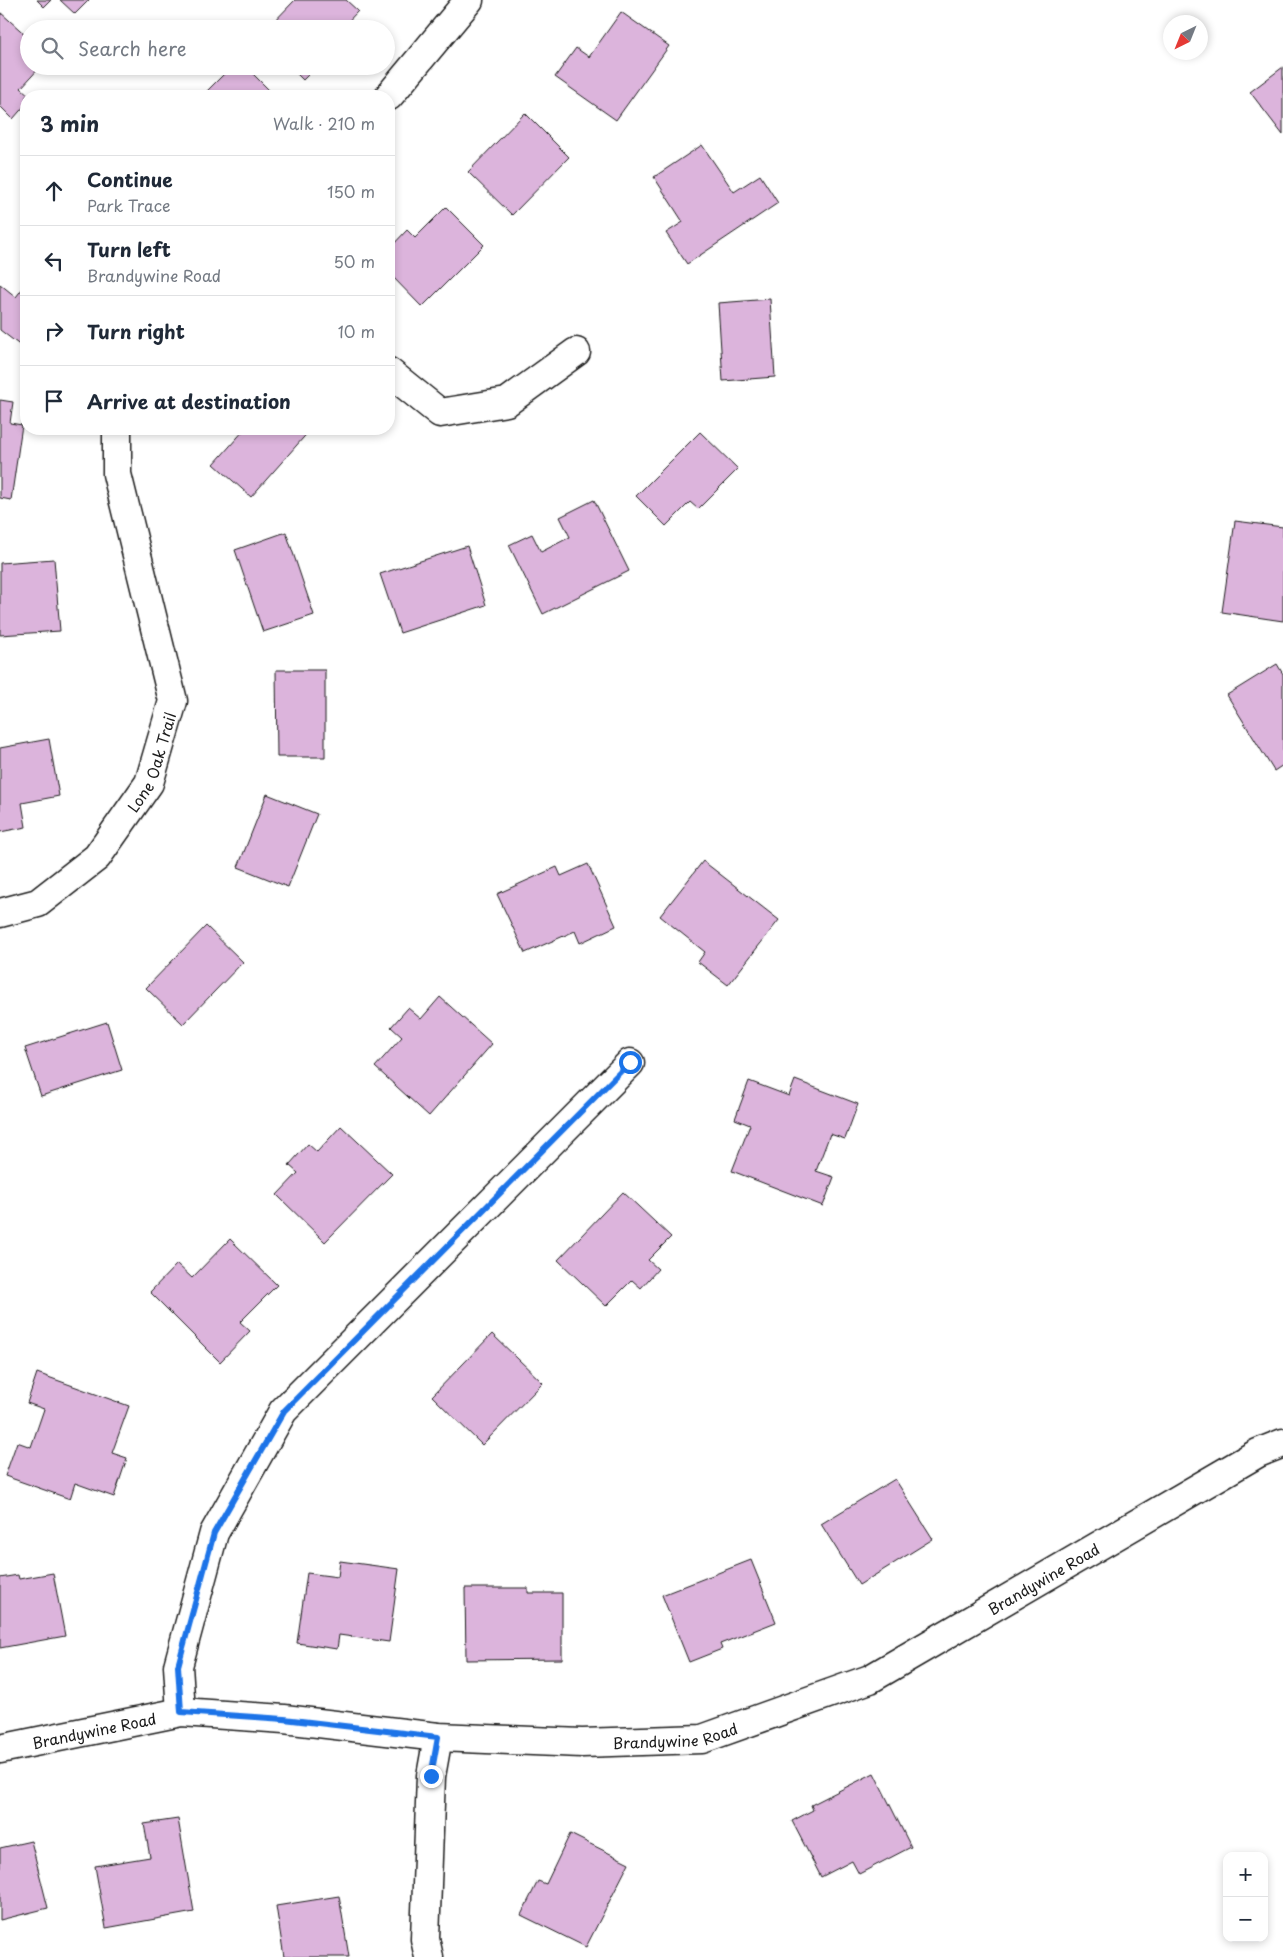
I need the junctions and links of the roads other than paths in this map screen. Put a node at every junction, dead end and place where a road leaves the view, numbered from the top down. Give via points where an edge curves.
1 (469, 0) edge
2 (394, 90) edge
3 (576, 352) dead end
4 (395, 377) edge
5 (117, 435) edge
6 (0, 913) edge
7 (630, 1062) dead end
8 (1283, 1443) edge
9 (181, 1712) junction
10 (438, 1737) junction
11 (0, 1749) edge
12 (429, 1957) edge

1 - 2 street
3 - 4 street via 507,402 440,413
5 - 6 street, Lone Oak Trail via 117,474 173,701 149,783 97,856 38,903
7 - 9 street via 284,1411 214,1533 178,1666
8 - 10 street, Brandywine Road via 1258,1453 870,1679 711,1736 702,1739 582,1743
9 - 10 street, Brandywine Road via 284,1719
9 - 11 street, Brandywine Road
10 - 12 street via 430,1796 425,1940

